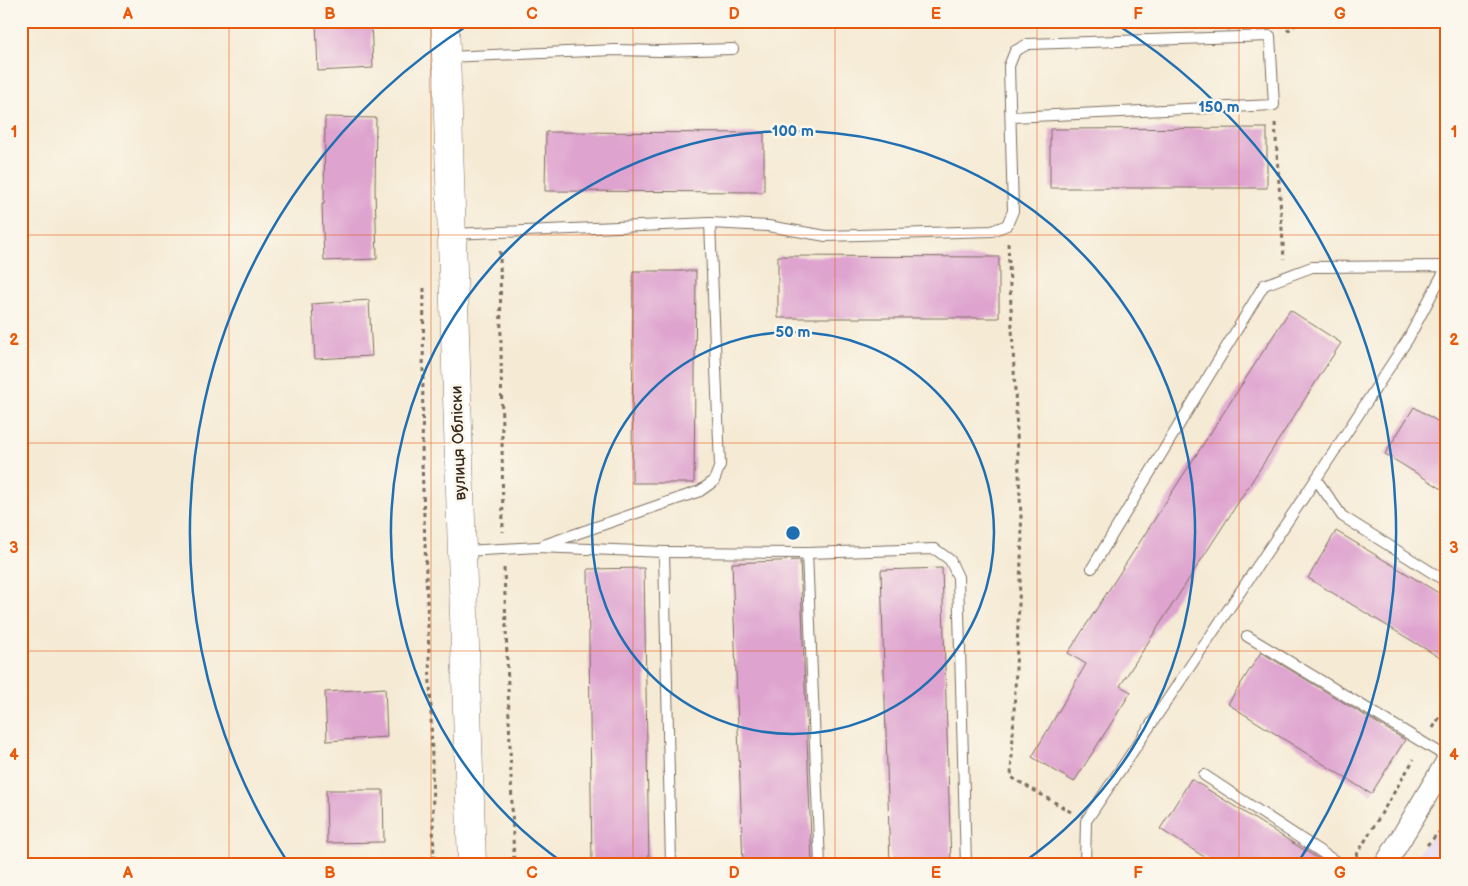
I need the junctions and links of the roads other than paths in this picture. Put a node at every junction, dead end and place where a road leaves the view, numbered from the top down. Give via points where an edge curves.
1 (445, 21) edge
2 (733, 49) dead end
3 (446, 57) junction
4 (1011, 117) junction
5 (710, 223) junction
6 (453, 234) junction
7 (1316, 479) junction
8 (538, 547) junction
9 (462, 551) junction
10 (664, 552) junction
11 (807, 553) junction
12 (1092, 568) dead end
13 (1447, 582) edge
14 (1247, 636) dead end
15 (1447, 756) edge
16 (1447, 761) edge
17 (1204, 775) dead end
18 (472, 865) edge
19 (671, 865) edge
20 (820, 865) edge
21 (966, 865) edge
22 (1084, 865) edge
23 (1341, 865) edge
24 (1385, 865) edge

1 - 3 main road, вулиця Обліски
2 - 3 lane
3 - 6 main road, вулиця Обліски
4 - 4 lane via 1274,105 1270,36 1028,44 1015,51 1009,66
4 - 5 lane via 1013,211 1007,225 992,231 826,236 768,226
5 - 6 lane
5 - 8 lane via 720,465 714,481 700,492
6 - 9 main road, вулиця Обліски
7 - 12 lane via 1408,339 1447,266 1312,267 1264,285
7 - 13 lane via 1342,516
7 - 22 lane via 1086,822
8 - 9 lane
8 - 10 lane
9 - 18 main road, вулиця Обліски
10 - 11 lane
10 - 19 lane
11 - 20 lane
11 - 21 lane via 934,550 950,560 958,577
14 - 15 lane
16 - 24 street
17 - 23 lane

